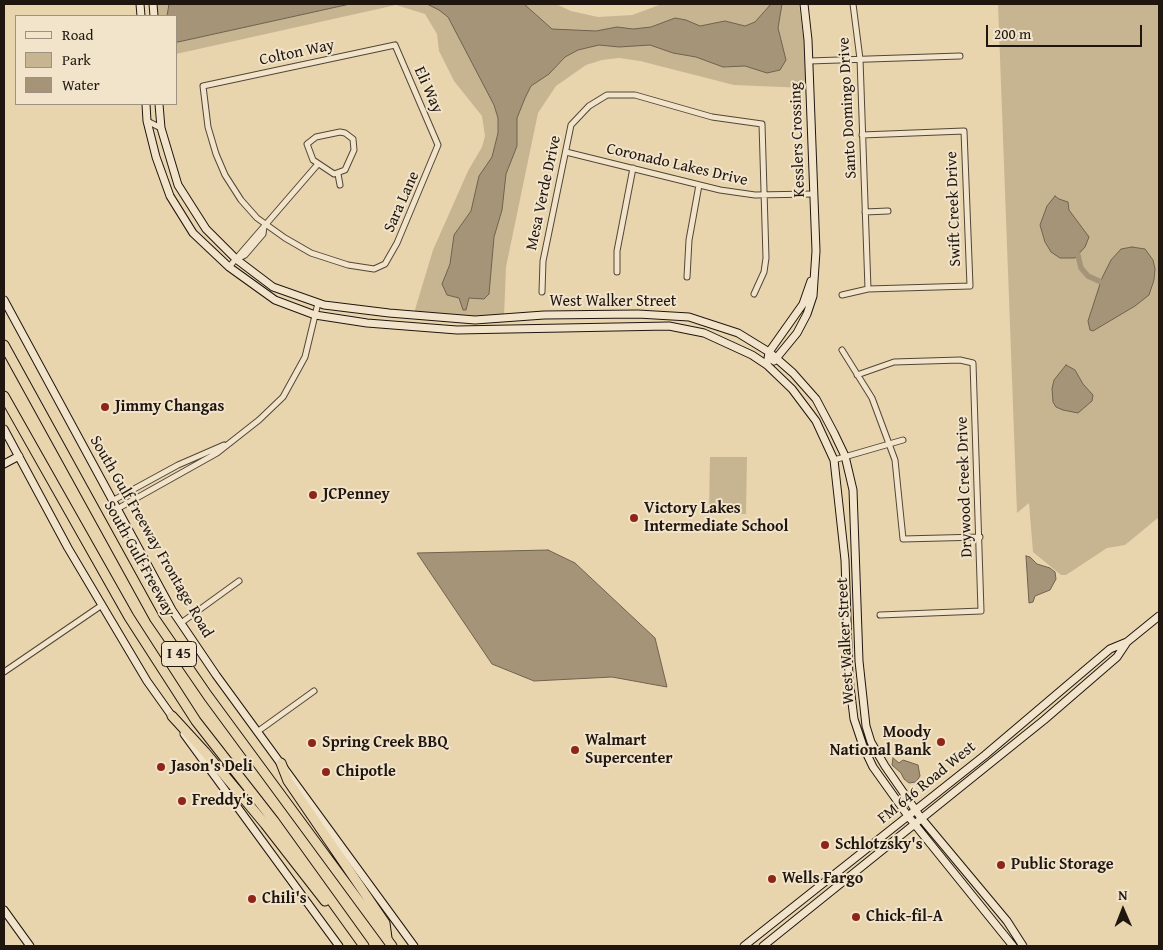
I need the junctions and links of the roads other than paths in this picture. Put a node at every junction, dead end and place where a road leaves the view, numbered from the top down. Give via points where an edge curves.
1 (804, 4) edge
2 (853, 4) edge
3 (395, 45) joint
4 (960, 56) dead end
5 (860, 59) junction
6 (809, 61) junction
7 (146, 105) edge
8 (159, 105) edge
9 (147, 121) junction
10 (161, 128) junction
11 (862, 135) junction
12 (299, 143) dead end
13 (306, 144) junction
14 (438, 144) joint
15 (566, 152) junction
16 (318, 164) junction
17 (633, 168) junction
18 (338, 174) junction
19 (340, 185) dead end
20 (699, 185) junction
21 (764, 194) junction
22 (814, 194) junction
23 (888, 211) dead end
24 (865, 212) junction
25 (265, 226) junction
26 (236, 259) junction
27 (229, 267) junction
28 (617, 272) dead end
29 (813, 276) junction
30 (688, 277) dead end
31 (868, 289) junction
32 (542, 292) dead end
33 (754, 294) dead end
34 (842, 295) dead end
35 (4, 300) edge
36 (318, 302) junction
37 (315, 314) junction
38 (4, 345) edge
39 (842, 350) dead end
40 (769, 352) junction
41 (777, 359) junction
42 (767, 365) junction
43 (857, 375) junction
44 (4, 396) edge
45 (4, 428) edge
46 (903, 440) dead end
47 (889, 444) junction
48 (225, 445) junction
49 (19, 456) junction
50 (845, 456) junction
51 (834, 460) junction
52 (4, 464) edge
53 (112, 500) junction
54 (117, 509) junction
55 (980, 537) junction
56 (239, 581) dead end
57 (102, 605) junction
58 (880, 615) dead end
59 (1159, 616) edge
60 (181, 623) junction
61 (1127, 642) junction
62 (4, 672) edge
63 (314, 691) dead end
64 (172, 716) junction
65 (258, 732) junction
66 (281, 763) junction
67 (915, 810) junction
68 (908, 816) junction
69 (921, 818) junction
70 (914, 824) junction
71 (4, 910) edge
72 (363, 944) edge
73 (390, 944) edge
74 (30, 946) edge
75 (339, 946) edge
76 (414, 946) edge
77 (744, 946) edge
78 (763, 946) edge
79 (1013, 946) edge
80 (1023, 946) edge

1 - 6 street, Kesslers Crossing
2 - 5 street, Santo Domingo Drive
3 - 14 street, Eli Way
3 - 25 street, Colton Way via 203,86 208,127 225,175 246,206
4 - 5 street
5 - 6 street
5 - 11 street, Santo Domingo Drive
6 - 22 street, Kesslers Crossing
7 - 9 street, West Walker Street
8 - 10 street, West Walker Street
9 - 10 street
9 - 27 street, West Walker Street via 170,196 192,233
10 - 26 street, West Walker Street via 178,186 206,229
11 - 24 street, Santo Domingo Drive
11 - 31 street, Swift Creek Drive via 964,131 970,286
12 - 13 street
13 - 16 street
13 - 18 street via 328,134 340,132 350,135 354,150 345,170
14 - 25 street, Sara Lane via 397,243 382,267 348,265 318,256
15 - 17 street, Coronado Lakes Drive
15 - 21 street, Mesa Verde Drive via 571,125 589,106 607,95 634,95 712,118 762,124
15 - 32 street, Mesa Verde Drive via 543,261
16 - 18 street
16 - 25 street
17 - 20 street, Coronado Lakes Drive
17 - 28 street via 616,251
18 - 19 street
20 - 21 street, Coronado Lakes Drive
20 - 30 street via 689,240
21 - 22 street, Coronado Lakes Drive
21 - 33 street via 766,258 764,272
22 - 29 street, Kesslers Crossing via 816,251
23 - 24 street
24 - 31 street, Santo Domingo Drive
25 - 26 street
26 - 27 street
26 - 36 street, West Walker Street via 273,287
27 - 37 street, West Walker Street via 275,300
29 - 40 street, Kesslers Crossing via 802,304
29 - 41 street, Kesslers Crossing via 813,296 807,314
31 - 34 street
35 - 53 street, South Gulf Freeway Frontage Road
36 - 37 street
36 - 40 street, West Walker Street via 389,313 475,320 544,315 689,317 738,333
37 - 42 street, West Walker Street via 367,323 476,331 669,326 704,333
37 - 48 street via 305,357 283,397
38 - 73 highway, South Gulf Freeway / I 45 via 154,619
39 - 43 street
40 - 41 street, West Walker Street
40 - 42 street, Kesslers Crossing
41 - 42 street, Kesslers Crossing
41 - 50 street, West Walker Street via 816,399
42 - 51 street, West Walker Street via 792,389 816,421
43 - 47 street via 872,398
43 - 55 street, Drywood Creek Drive via 894,362 960,360 973,363
44 - 72 highway, I 45 via 129,617 191,713
45 - 49 street
46 - 47 street
47 - 50 street
47 - 55 street via 895,460 903,539
48 - 53 street via 178,464
48 - 54 street via 217,453
49 - 52 street
49 - 57 street
50 - 51 street
50 - 67 street, West Walker Street via 853,490 859,661 866,726 885,766
51 - 68 street, West Walker Street via 845,560 849,678 854,719 873,767
53 - 54 street, South Gulf Freeway Frontage Road
54 - 60 street, South Gulf Freeway Frontage Road
55 - 58 street, Drywood Creek Drive via 981,611
56 - 60 street
57 - 62 street
57 - 64 street
59 - 61 street, FM 646 Road West
60 - 65 street, South Gulf Freeway Frontage Road
61 - 67 street, FM 646 Road West via 1110,649
61 - 69 street, FM 646 Road West via 1116,657 1057,708
63 - 65 street
64 - 72 highway
64 - 75 street
65 - 66 street, South Gulf Freeway Frontage Road
66 - 73 highway via 288,781 386,923
66 - 76 street, South Gulf Freeway Frontage Road
67 - 68 street, FM 646 Road West
67 - 69 street, West Walker Street
68 - 70 street, West Walker Street
68 - 77 street, FM 646 Road West
69 - 70 street, FM 646 Road West
69 - 80 street, West Walker Street via 1007,921
70 - 78 street, FM 646 Road West
70 - 79 street, West Walker Street
71 - 74 street

